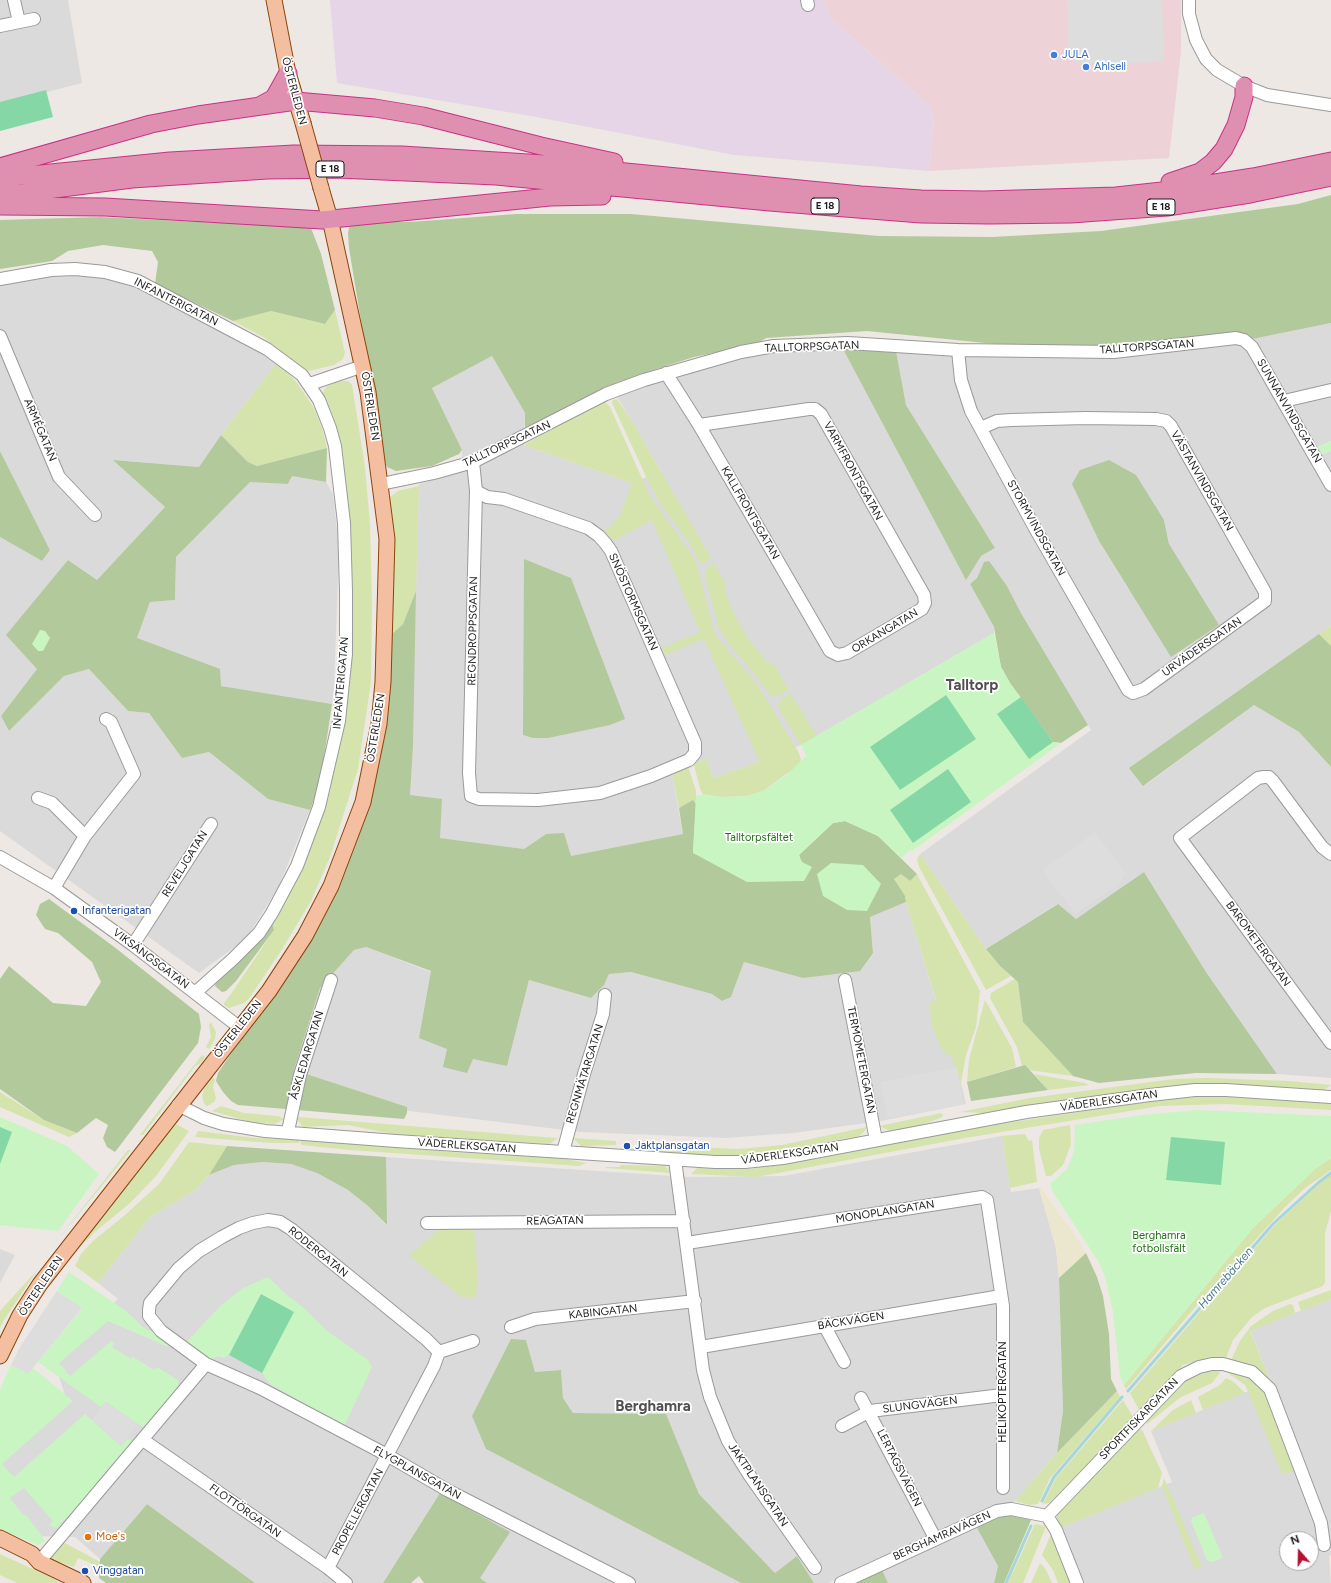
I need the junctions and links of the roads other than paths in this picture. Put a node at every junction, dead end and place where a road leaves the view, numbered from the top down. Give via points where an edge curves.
1 (14, 0) edge
2 (274, 0) edge
3 (1189, 0) edge
4 (34, 19) dead end
5 (19, 22) junction
6 (0, 26) edge
7 (288, 73) junction
8 (1244, 86) junction
9 (296, 101) junction
10 (1331, 105) edge
11 (259, 106) junction
12 (1331, 161) edge
13 (0, 166) edge
14 (622, 172) junction
15 (1331, 177) edge
16 (0, 180) edge
17 (660, 192) junction
18 (0, 196) edge
19 (1064, 198) junction
20 (0, 206) edge
21 (330, 219) junction
22 (0, 280) edge
23 (0, 336) edge
24 (1244, 340) joint
25 (958, 350) junction
26 (363, 366) junction
27 (666, 373) junction
28 (310, 384) junction
29 (1331, 390) edge
30 (1284, 401) junction
31 (699, 425) junction
32 (981, 428) junction
33 (473, 462) junction
34 (381, 484) junction
35 (1331, 485) edge
36 (476, 491) junction
37 (95, 515) dead end
38 (924, 595) joint
39 (1265, 601) joint
40 (834, 654) joint
41 (1138, 692) joint
42 (106, 719) dead end
43 (38, 798) dead end
44 (474, 798) joint
45 (211, 824) dead end
46 (85, 836) junction
47 (1331, 854) edge
48 (0, 857) edge
49 (54, 888) junction
50 (133, 944) junction
51 (331, 980) dead end
52 (845, 980) dead end
53 (196, 992) junction
54 (605, 995) dead end
55 (239, 1027) junction
56 (1331, 1043) edge
57 (1331, 1097) edge
58 (178, 1105) junction
59 (288, 1131) junction
60 (876, 1140) junction
61 (563, 1152) junction
62 (675, 1160) junction
63 (684, 1221) junction
64 (427, 1223) dead end
65 (687, 1243) junction
66 (1000, 1296) junction
67 (695, 1302) junction
68 (824, 1325) junction
69 (511, 1327) dead end
70 (473, 1341) dead end
71 (701, 1347) junction
72 (439, 1352) junction
73 (0, 1356) edge
74 (844, 1362) dead end
75 (206, 1364) junction
76 (1002, 1395) junction
77 (862, 1398) dead end
78 (870, 1411) junction
79 (842, 1426) dead end
80 (143, 1440) junction
81 (387, 1456) junction
82 (1003, 1488) dead end
83 (1047, 1516) junction
84 (0, 1538) edge
85 (935, 1538) junction
86 (1324, 1545) dead end
87 (0, 1548) edge
88 (39, 1562) junction
89 (328, 1568) junction
90 (815, 1568) dead end
91 (83, 1583) edge
92 (346, 1583) edge
93 (629, 1583) edge
94 (841, 1583) edge
95 (1077, 1583) edge

1 - 5 street
2 - 7 main road, ÖSTERLEDEN
3 - 8 street via 1191,26 1206,59 1218,70
4 - 5 street
5 - 6 street
7 - 9 main road, ÖSTERLEDEN
7 - 11 highway via 274,98
8 - 10 street via 1267,95
8 - 19 highway, E 18 via 1244,97 1230,140 1217,158 1200,172 1169,182 1076,191
9 - 11 highway
9 - 14 highway via 375,108 423,116 614,162
9 - 21 main road, ÖSTERLEDEN, bridge
11 - 13 highway via 151,124
12 - 19 highway, E 18 via 1185,188 1116,196
14 - 16 highway, E 18 via 402,155 332,154 170,161
14 - 19 highway, E 18 via 921,199
15 - 17 highway, E 18 via 1258,193 1183,205 1071,214 921,214
17 - 18 highway, E 18 via 496,176 295,169 132,179
17 - 21 highway, E 18 via 645,198 550,197
20 - 21 highway, E 18 via 105,207 262,218
21 - 26 main road, ÖSTERLEDEN
22 - 28 street, INFANTERIGATAN via 51,270 75,269 105,272 138,281 267,349
23 - 37 street, ARMÉGATAN via 59,477
24 - 25 street, TALLTORPSGATAN via 1236,338 1114,352
24 - 30 street, SUNNANVINDSGATAN via 1252,347
25 - 27 street, TALLTORPSGATAN via 848,344 774,346 741,352
25 - 32 street, STORMVINDSGATAN via 965,397
26 - 28 street
26 - 34 main road, ÖSTERLEDEN via 373,418
27 - 31 street, KALLFRONTSGATAN
27 - 33 street, TALLTORPSGATAN via 606,394
28 - 53 street, INFANTERIGATAN via 336,446 344,523 346,654 339,721 319,807 297,866 259,933
29 - 30 street
30 - 35 street, SUNNANVINDSGATAN
31 - 38 street, VARMFRONTSGATAN via 815,409 821,414
31 - 40 street, KALLFRONTSGATAN
32 - 39 street, VÄSTANVINDSGATAN via 997,421 1011,420 1085,418 1166,421 1265,592
32 - 41 street, STORMVINDSGATAN via 1124,684 1133,693
33 - 34 street, TALLTORPSGATAN
33 - 36 street, REGNDROPPSGATAN
34 - 55 main road, ÖSTERLEDEN via 387,540 383,682 379,724 363,802 334,880 305,936 269,991
36 - 44 street, REGNDROPPSGATAN via 469,773 471,796
36 - 44 street, SNÖSTORMSGATAN via 486,497 504,499 550,514 588,528 599,536 611,551 696,749 689,760 600,793 538,800
38 - 40 street, ORKANGATAN via 925,603 922,609 848,653
39 - 41 street, URVÄDERSGATAN
42 - 46 street via 111,722 134,774
43 - 46 street via 52,803
45 - 50 street, REVELJGATAN
46 - 49 street
47 - 56 street, BAROMETERGATAN via 1269,777 1258,778 1180,838
48 - 49 street, VIKSÄNGSGATAN
49 - 50 street, VIKSÄNGSGATAN
50 - 53 street, VIKSÄNGSGATAN
51 - 59 street, ÅSKLEDARGATAN via 300,1075
52 - 60 street, TERMOMETERGATAN
53 - 55 street, VIKSÄNGSGATAN
54 - 61 street, REGNMÄTARGATAN via 603,1014
55 - 58 main road, ÖSTERLEDEN
57 - 60 street, VÄDERLEKSGATAN via 1253,1090 1195,1090 1026,1112
58 - 59 street, VÄDERLEKSGATAN via 223,1124
58 - 73 main road, ÖSTERLEDEN via 40,1284 20,1315
59 - 61 street, VÄDERLEKSGATAN
60 - 62 street, VÄDERLEKSGATAN via 783,1158 745,1162
61 - 62 street, VÄDERLEKSGATAN
62 - 63 street, JAKTPLANSGATAN
63 - 64 street, REAGATAN
63 - 65 street, JAKTPLANSGATAN
65 - 66 street, MONOPLANGATAN via 982,1197 987,1200 988,1205
65 - 67 street, JAKTPLANSGATAN
66 - 68 street, BÄCKVÄGEN
66 - 76 street, HELIKOPTERGATAN via 1003,1306
67 - 69 street, KABINGATAN via 535,1319
67 - 71 street, JAKTPLANSGATAN
68 - 71 street, BÄCKVÄGEN
68 - 74 street
70 - 72 street
71 - 90 street, JAKTPLANSGATAN via 703,1370 710,1397 728,1441
72 - 75 street, RODERGATAN via 290,1229 280,1222 268,1220 239,1228 199,1251 179,1268 150,1303 149,1316 161,1331
72 - 81 street
75 - 80 street
75 - 81 street, FLYGPLANSGATAN via 260,1388
76 - 78 street, SLUNGVÄGEN
76 - 82 street, HELIKOPTERGATAN
77 - 78 street, LERTAGSVÄGEN
78 - 79 street, SLUNGVÄGEN
78 - 85 street, LERTAGSVÄGEN
80 - 88 street
80 - 89 street, FLOTTÖRGATAN
81 - 89 street, PROPELLERGATAN
81 - 93 street, FLYGPLANSGATAN via 446,1490
83 - 85 street, BERGHAMRAVÄGEN via 1011,1509 997,1511
83 - 86 street, SPORTFISKARGATAN via 1181,1376 1212,1364 1223,1364 1252,1372 1270,1389 1321,1523
83 - 95 street via 1056,1530
84 - 88 main road via 32,1554
85 - 94 street, BERGHAMRAVÄGEN
87 - 88 main road via 28,1561
88 - 91 main road
89 - 92 street, FLOTTÖRGATAN

